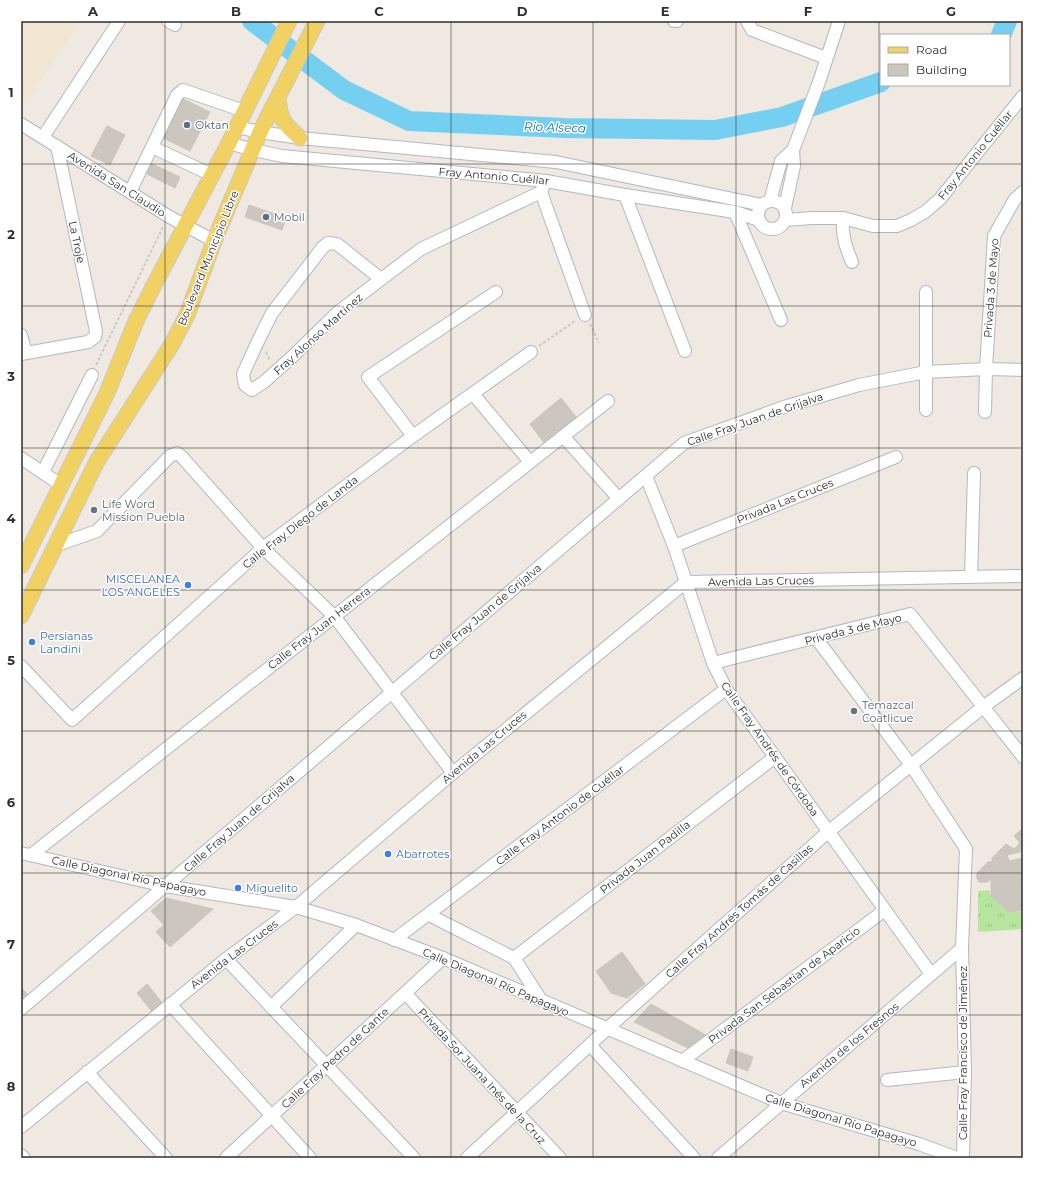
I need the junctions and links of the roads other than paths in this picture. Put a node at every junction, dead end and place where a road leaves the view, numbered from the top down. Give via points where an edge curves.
1 (119, 21) edge
2 (289, 21) edge
3 (317, 21) edge
4 (674, 21) edge
5 (678, 21) edge
6 (747, 21) edge
7 (839, 21) edge
8 (826, 58) junction
9 (1023, 96) edge
10 (278, 98) junction
11 (244, 111) junction
12 (22, 126) edge
13 (236, 127) junction
14 (260, 132) junction
15 (42, 137) junction
16 (300, 138) junction
17 (229, 142) junction
18 (57, 146) junction
19 (152, 147) junction
20 (253, 150) junction
21 (793, 150) junction
22 (212, 175) junction
23 (546, 180) junction
24 (130, 192) junction
25 (541, 192) junction
26 (1023, 192) edge
27 (624, 195) junction
28 (766, 203) junction
29 (785, 208) junction
30 (735, 212) junction
31 (843, 218) junction
32 (759, 220) junction
33 (786, 220) junction
34 (186, 226) junction
35 (214, 241) junction
36 (852, 262) dead end
37 (381, 279) junction
38 (496, 292) dead end
39 (926, 292) dead end
40 (585, 315) road end
41 (780, 320) dead end
42 (21, 335) edge
43 (685, 350) dead end
44 (531, 352) road end
45 (24, 354) edge
46 (986, 369) junction
47 (1023, 370) edge
48 (926, 372) junction
49 (92, 375) road end
50 (473, 394) junction
51 (608, 401) dead end
52 (926, 410) dead end
53 (985, 412) dead end
54 (414, 436) junction
55 (563, 436) junction
56 (896, 457) dead end
57 (21, 458) edge
58 (530, 462) junction
59 (43, 472) junction
60 (974, 473) dead end
61 (646, 476) junction
62 (61, 485) junction
63 (619, 499) junction
64 (57, 545) junction
65 (674, 546) junction
66 (263, 548) junction
67 (21, 566) edge
68 (1023, 576) edge
69 (971, 577) junction
70 (686, 582) junction
71 (21, 616) edge
72 (334, 616) junction
73 (816, 638) junction
74 (712, 663) junction
75 (21, 666) edge
76 (1023, 678) edge
77 (726, 689) junction
78 (392, 692) junction
79 (983, 707) junction
80 (775, 757) junction
81 (1023, 758) edge
82 (911, 765) junction
83 (453, 772) junction
84 (828, 832) junction
85 (26, 854) edge
86 (165, 886) junction
87 (296, 907) junction
88 (885, 910) junction
89 (429, 914) junction
90 (356, 925) junction
91 (394, 940) junction
92 (962, 948) junction
93 (443, 958) junction
94 (514, 958) junction
95 (226, 959) junction
96 (931, 974) junction
97 (405, 993) junction
98 (541, 1000) junction
99 (170, 1004) junction
100 (271, 1007) junction
101 (21, 1009) edge
102 (608, 1028) junction
103 (590, 1045) junction
104 (682, 1061) junction
105 (326, 1066) junction
106 (87, 1072) junction
107 (965, 1072) junction
108 (887, 1080) dead end
109 (781, 1103) junction
110 (516, 1112) junction
111 (272, 1116) junction
112 (21, 1126) edge
113 (21, 1155) edge
114 (24, 1158) edge
115 (166, 1158) edge
116 (226, 1158) edge
117 (310, 1158) edge
118 (414, 1158) edge
119 (467, 1158) edge
120 (560, 1158) edge
121 (694, 1158) edge
122 (718, 1158) edge
123 (957, 1158) edge
124 (963, 1158) edge

1 - 15 street
2 - 11 main road
3 - 10 main road, Boulevard Municipio Libre
4 - 5 street
6 - 8 street via 752,30
7 - 8 street
8 - 21 street
9 - 31 street, Fray Antonio Cuéllar via 940,199 925,212 897,226 873,226
10 - 14 main road, Boulevard Municipio Libre
10 - 16 main road via 281,117
11 - 13 main road
11 - 19 street via 183,90 177,95
12 - 15 street, Avenida San Claudio
13 - 14 street, Fray Antonio Cuéllar
13 - 17 main road
14 - 16 street, Fray Antonio Cuéllar
14 - 20 main road, Boulevard Municipio Libre
15 - 18 street, Avenida San Claudio
16 - 28 street, Fray Antonio Cuéllar via 556,162
17 - 20 street, Fray Antonio Cuéllar
17 - 22 main road
18 - 24 street, Avenida San Claudio
18 - 45 street, La Troje via 96,331 95,337 88,342
19 - 22 street
19 - 24 street
20 - 23 street, Fray Antonio Cuéllar via 282,156
20 - 35 main road, Boulevard Municipio Libre
21 - 28 street via 781,161
21 - 29 street via 794,166
22 - 34 main road
23 - 25 street
23 - 27 street, Fray Antonio Cuéllar
24 - 34 street, Avenida San Claudio
25 - 37 street via 421,249
25 - 40 street
26 - 46 street, Privada 3 de Mayo via 1015,199 994,236
27 - 30 street, Fray Antonio Cuéllar
27 - 43 street
28 - 29 street via 778,202
28 - 32 street via 758,212
29 - 33 street
30 - 32 street, Fray Antonio Cuéllar
30 - 41 street
31 - 33 street, Fray Antonio Cuéllar
31 - 36 street via 842,233
32 - 33 street via 765,228 774,229 783,225
34 - 35 street, Avenida San Claudio
34 - 62 main road via 136,321 107,393
35 - 64 main road, Boulevard Municipio Libre via 187,315 172,344 96,463
37 - 37 street, Fray Alonso Martínez via 338,312 277,371 252,390 245,385 243,374 272,314 328,243 337,244
38 - 54 street via 368,377
39 - 48 street
42 - 45 street
44 - 50 street, Calle Fray Diego de Landa
46 - 47 street, Calle Fray Juan de Grijalva
46 - 48 street, Calle Fray Juan de Grijalva
46 - 53 street, Privada 3 de Mayo
48 - 52 street
48 - 61 street, Calle Fray Juan de Grijalva via 859,385 787,406 684,443
49 - 59 street
50 - 54 street, Calle Fray Diego de Landa
50 - 58 street
51 - 55 street, Calle Fray Juan Herrera
54 - 66 street, Calle Fray Diego de Landa
55 - 58 street, Calle Fray Juan Herrera
55 - 63 street
56 - 65 street, Privada Las Cruces
57 - 59 street
58 - 72 street, Calle Fray Juan Herrera
59 - 62 street
60 - 69 street
61 - 63 street, Calle Fray Juan de Grijalva
61 - 65 street, Calle Fray Andrés de Córdoba
62 - 67 main road
63 - 78 street, Calle Fray Juan de Grijalva
64 - 66 street via 97,531 170,456 176,454 181,456
64 - 71 main road, Boulevard Municipio Libre
65 - 70 street, Calle Fray Andrés de Córdoba
66 - 72 street
66 - 75 street, Calle Fray Diego de Landa via 72,720
68 - 69 street, Avenida Las Cruces
69 - 70 street, Avenida Las Cruces
70 - 74 street, Calle Fray Andrés de Córdoba
70 - 83 street, Avenida Las Cruces
72 - 78 street
72 - 85 street, Calle Fray Juan Herrera
73 - 74 street, Privada 3 de Mayo
73 - 79 street, Privada 3 de Mayo via 910,614
73 - 82 street, Calle Fray Francisco de Jiménez
74 - 77 street, Calle Fray Andrés de Córdoba
76 - 79 street, Calle Fray Andrés Tomás de Casillas
77 - 80 street, Calle Fray Andrés de Córdoba
77 - 89 street, Calle Fray Antonio de Cuéllar
78 - 83 street
78 - 86 street, Calle Fray Juan de Grijalva
79 - 81 street, Privada 3 de Mayo
79 - 82 street, Calle Fray Andrés Tomás de Casillas
80 - 84 street, Calle Fray Andrés de Córdoba
80 - 94 street, Privada Juan Padilla
82 - 84 street, Calle Fray Andrés Tomás de Casillas
82 - 92 street, Calle Fray Francisco de Jiménez via 966,849
83 - 87 street, Avenida Las Cruces
84 - 88 street, Calle Fray Andrés de Córdoba
84 - 102 street, Calle Fray Andrés Tomás de Casillas
85 - 86 street, Calle Diagonal Río Papagayo
86 - 87 street, Calle Diagonal Río Papagayo
86 - 101 street, Calle Fray Juan de Grijalva
87 - 90 street, Calle Diagonal Río Papagayo
87 - 95 street, Avenida Las Cruces
88 - 96 street, Calle Fray Andrés de Córdoba
88 - 104 street, Privada San Sebastian de Aparicio
89 - 91 street, Calle Fray Antonio de Cuéllar
89 - 94 street
90 - 91 street, Calle Diagonal Río Papagayo
90 - 100 street
91 - 93 street, Calle Diagonal Río Papagayo
92 - 96 street, Avenida de los Fresnos
92 - 107 street, Calle Fray Francisco de Jiménez
93 - 97 street, Calle Fray Pedro de Gante
93 - 98 street, Calle Diagonal Río Papagayo
94 - 98 street
95 - 99 street, Avenida Las Cruces
95 - 100 street
96 - 109 street, Avenida de los Fresnos
97 - 105 street, Calle Fray Pedro de Gante
97 - 110 street, Privada Sor Juana Inés de la Cruz
98 - 102 street, Calle Diagonal Río Papagayo
99 - 106 street, Avenida Las Cruces
99 - 111 street
100 - 105 street
102 - 103 street, Calle Fray Andrés Tomás de Casillas
102 - 104 street, Calle Diagonal Río Papagayo
103 - 110 street, Calle Fray Andrés Tomás de Casillas
103 - 121 street
104 - 109 street, Calle Diagonal Río Papagayo
105 - 111 street, Calle Fray Pedro de Gante
105 - 118 street
106 - 112 street, Avenida Las Cruces
106 - 115 street
107 - 108 street
107 - 124 street, Calle Fray Francisco de Jiménez
109 - 122 street, Avenida de los Fresnos
109 - 123 street, Calle Diagonal Río Papagayo via 919,1144
110 - 119 street, Calle Fray Andrés Tomás de Casillas
110 - 120 street, Privada Sor Juana Inés de la Cruz
111 - 116 street, Calle Fray Pedro de Gante
111 - 117 street
113 - 114 street

